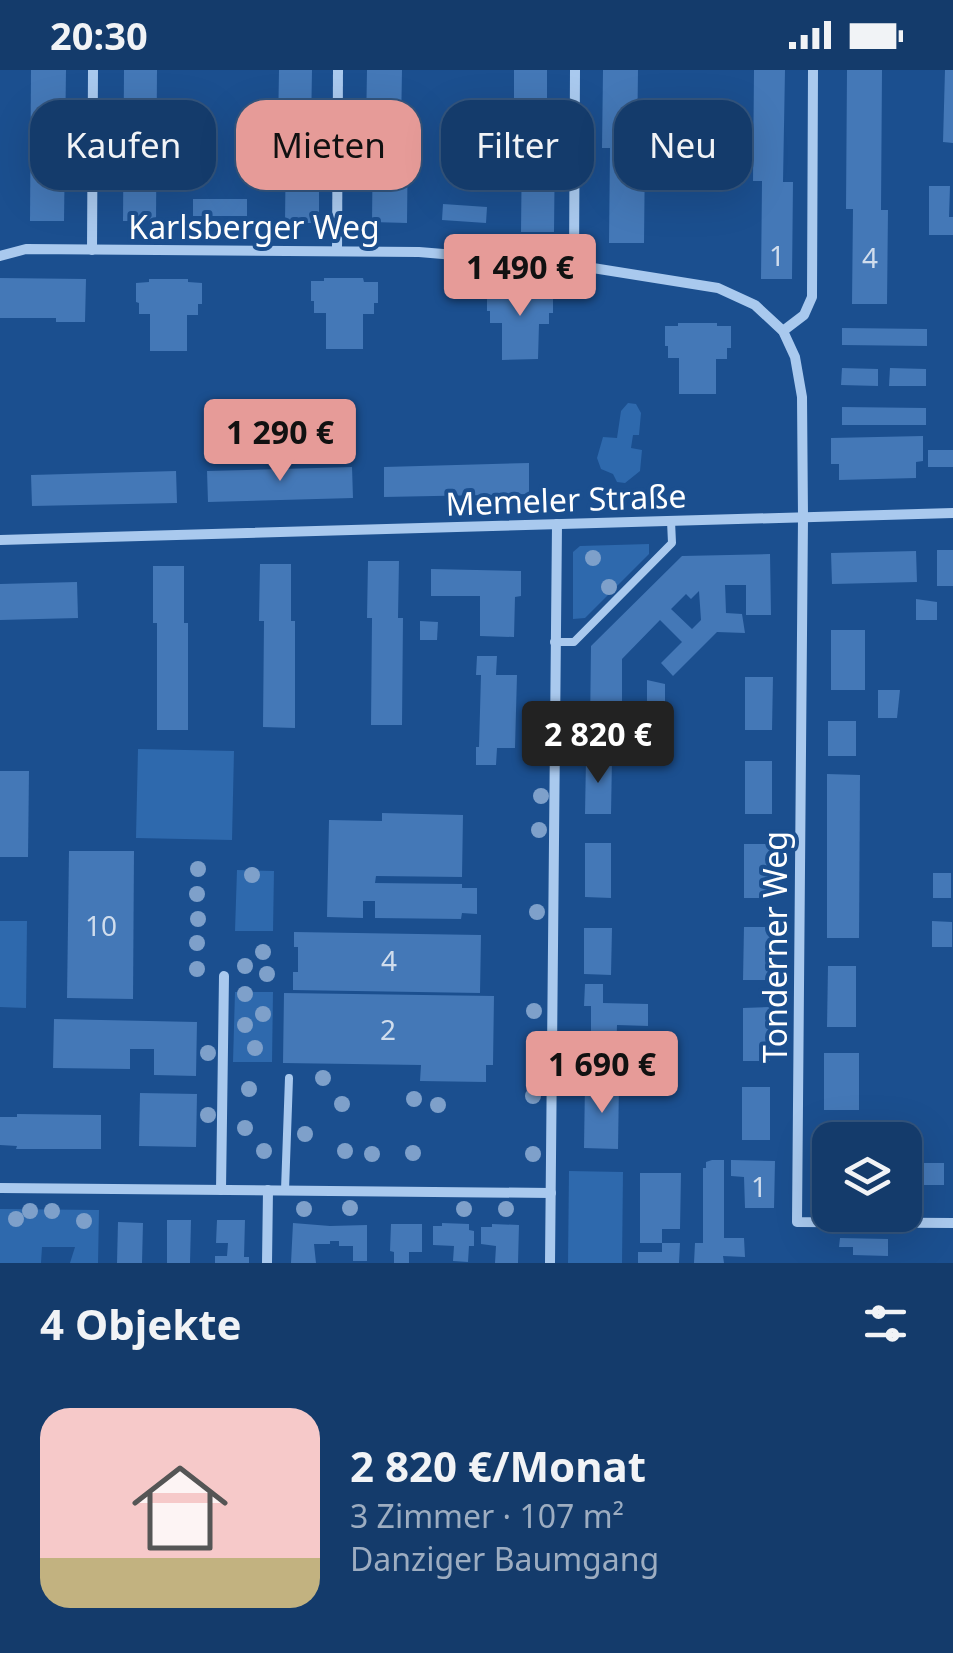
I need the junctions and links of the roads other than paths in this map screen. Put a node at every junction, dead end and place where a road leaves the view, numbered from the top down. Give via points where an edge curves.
1 (94, 70) edge
2 (338, 70) edge
3 (574, 70) edge
4 (813, 70) edge
5 (92, 250) junction
6 (336, 252) junction
7 (0, 256) edge
8 (574, 265) junction
9 (783, 331) junction
10 (953, 513) edge
11 (803, 517) junction
12 (672, 521) junction
13 (557, 524) junction
14 (0, 540) edge
15 (554, 642) junction
16 (224, 976) dead end
17 (289, 1078) dead end
18 (0, 1188) edge
19 (221, 1190) junction
20 (268, 1190) junction
21 (285, 1190) junction
22 (552, 1193) junction
23 (953, 1223) edge
24 (267, 1263) edge
25 (550, 1263) edge

1 - 5 street
2 - 6 street
3 - 8 street
4 - 9 street via 812,297 804,315
5 - 6 street, Karlsberger Weg
5 - 7 street, Karlsberger Weg via 26,249
6 - 8 street, Karlsberger Weg
8 - 9 street, Karlsberger Weg via 718,288 754,305
9 - 11 street via 802,396
10 - 11 street, Memeler Straße
11 - 12 street, Memeler Straße
11 - 23 street, Tonderner Weg via 797,1222
12 - 13 street, Memeler Straße
12 - 15 lane via 672,543 574,642
13 - 14 street, Memeler Straße
13 - 15 street
15 - 22 street
16 - 19 street
17 - 21 lane
18 - 19 street
19 - 20 street
20 - 21 street
20 - 24 street
21 - 22 street
22 - 25 street

